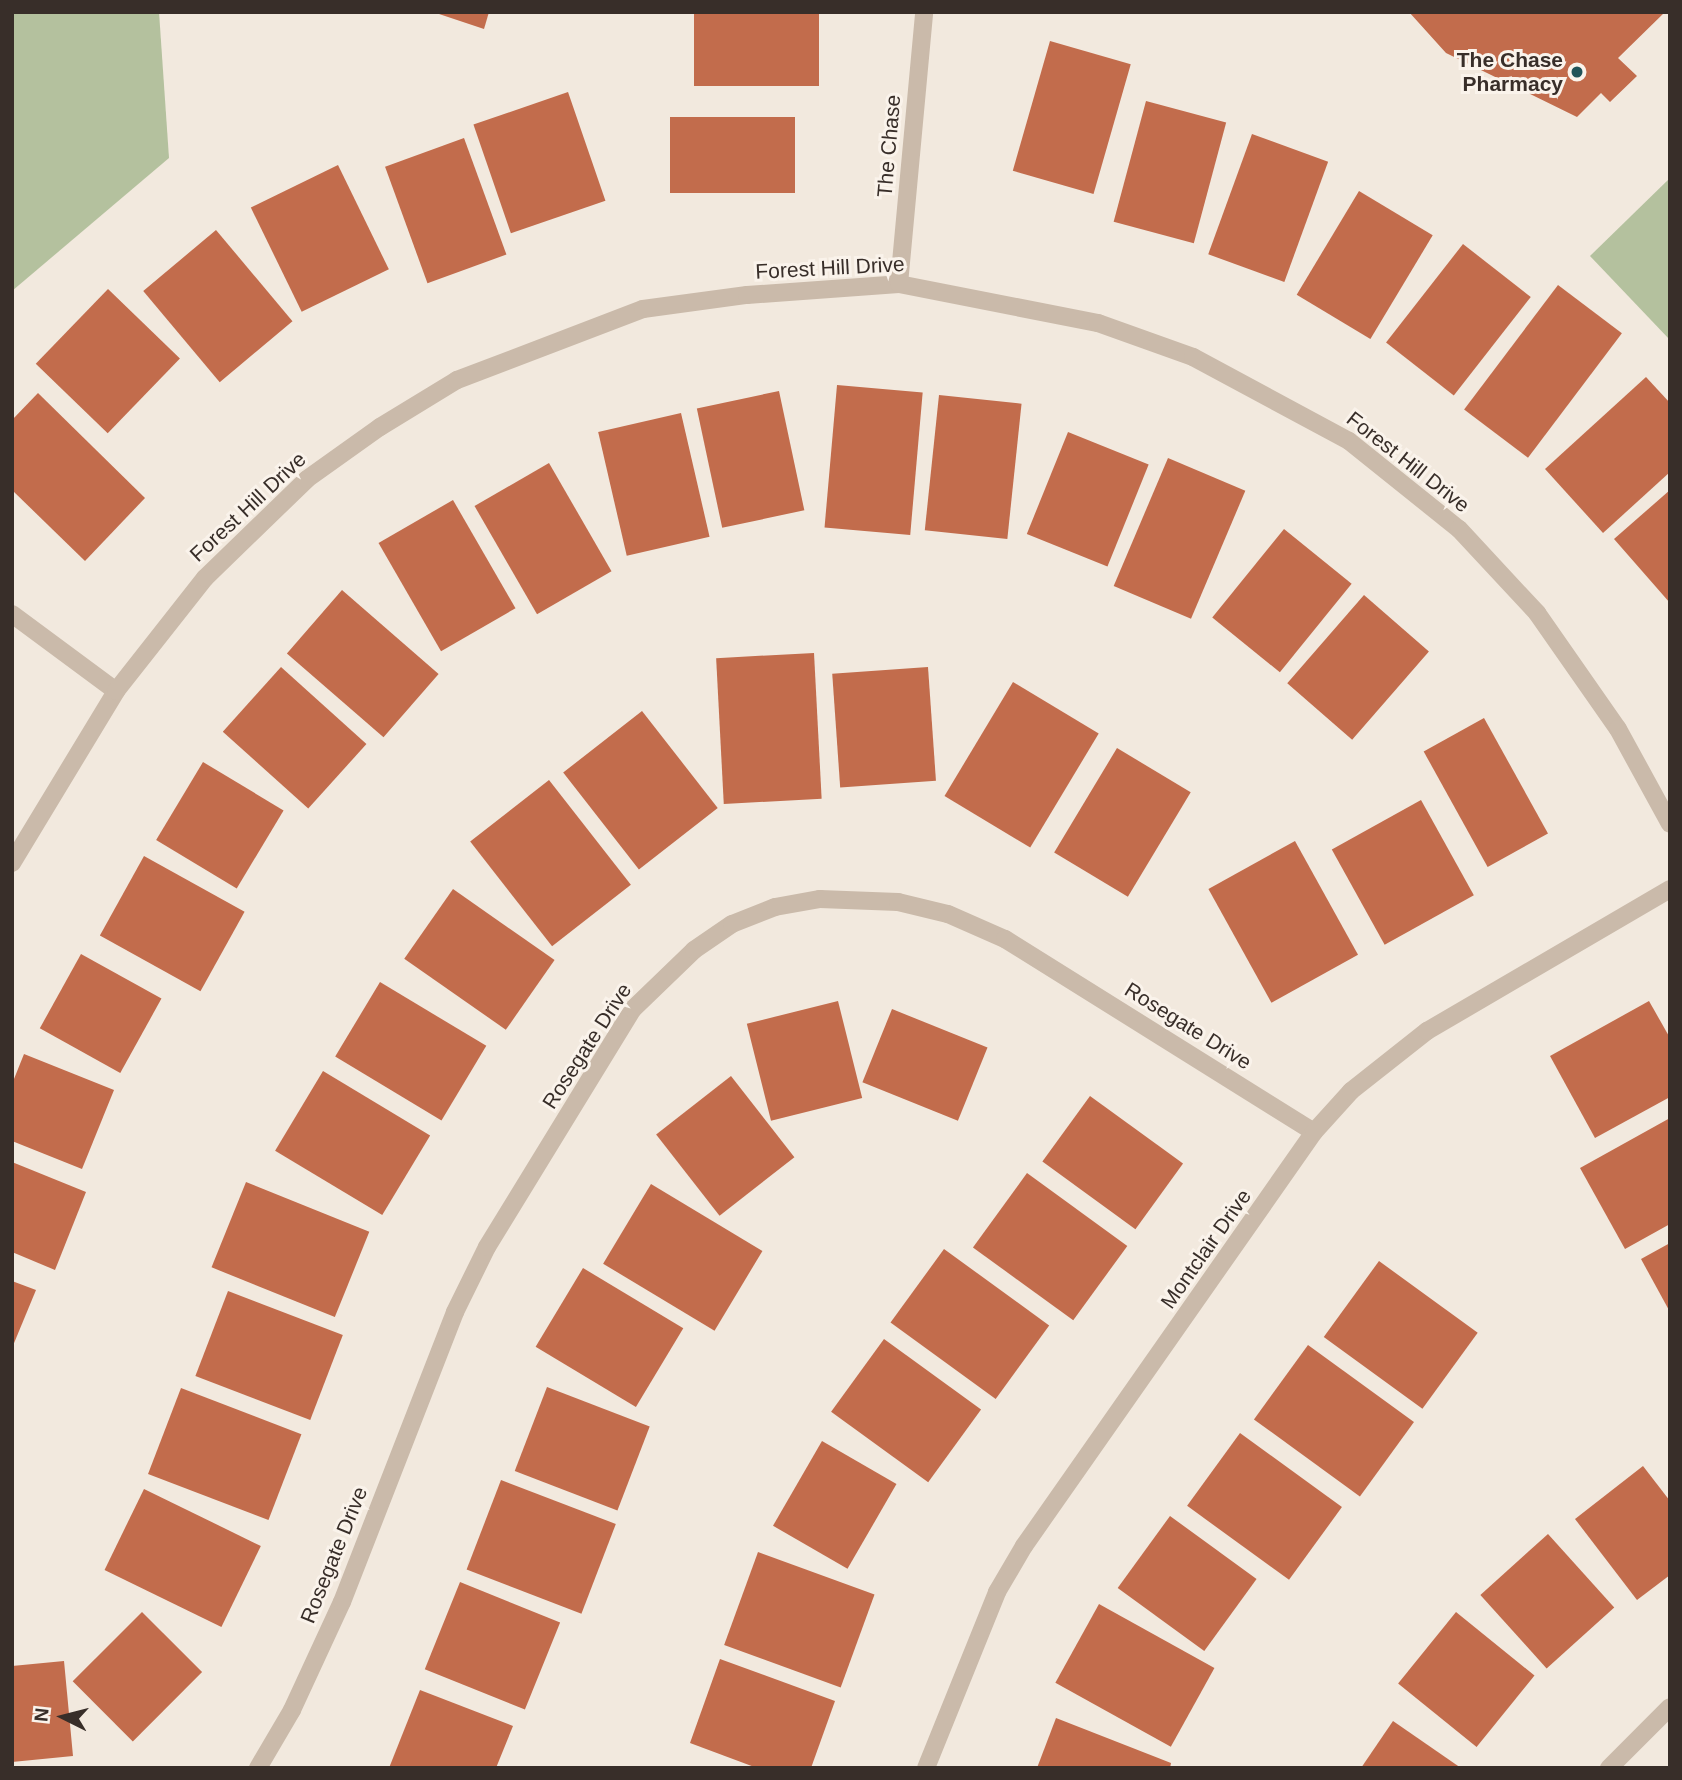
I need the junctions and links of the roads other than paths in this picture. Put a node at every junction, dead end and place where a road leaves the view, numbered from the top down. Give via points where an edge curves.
1 (924, 12) edge
2 (900, 284) junction
3 (12, 614) edge
4 (116, 691) junction
5 (1670, 824) edge
6 (12, 863) edge
7 (1670, 889) edge
8 (1314, 1132) junction
9 (1670, 1707) edge
10 (258, 1768) edge
11 (926, 1768) edge
12 (1609, 1768) edge

1 - 2 street, The Chase
2 - 4 street, Forest Hill Drive via 747,295 643,309 457,380 307,479 205,578
2 - 5 street, Forest Hill Drive via 991,299 1122,331 1240,379 1349,441 1459,529 1537,613 1580,669
3 - 4 street
4 - 6 street, Forest Hill Drive
7 - 8 street, Montclair Drive via 1427,1031 1352,1091
8 - 10 street, Rosegate Drive via 1005,939 948,914 898,902 820,899 775,907 732,924 694,950 633,1009 487,1247 455,1312 342,1602 292,1710
8 - 11 street, Montclair Drive via 1024,1546 992,1603
9 - 12 street

